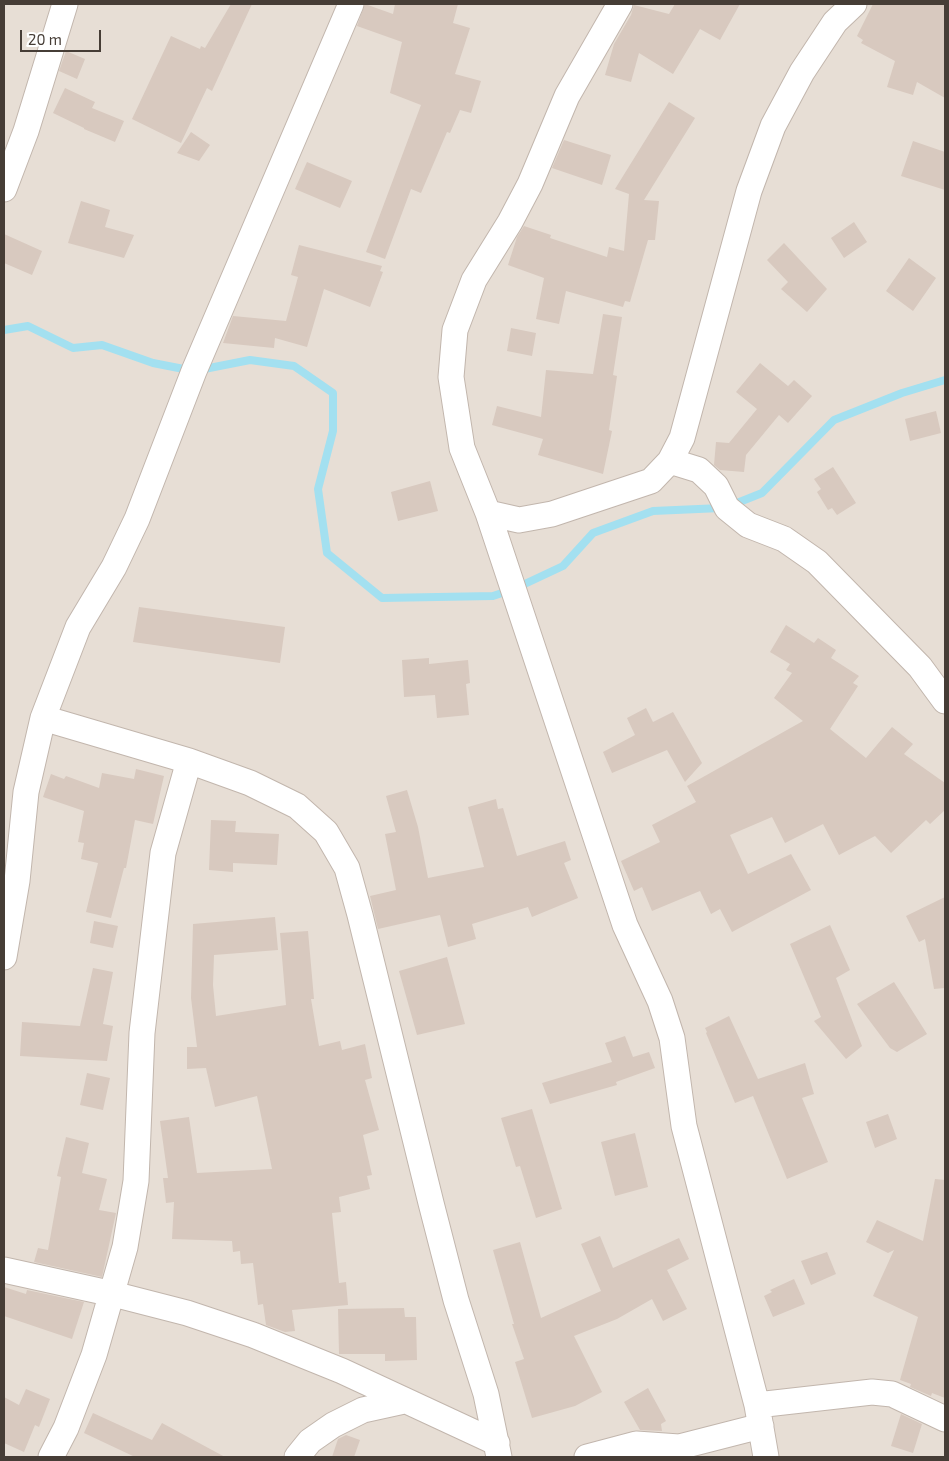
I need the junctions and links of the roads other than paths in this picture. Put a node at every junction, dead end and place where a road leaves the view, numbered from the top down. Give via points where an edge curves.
1 (64, 4) edge
2 (351, 4) edge
3 (620, 4) edge
4 (854, 4) edge
5 (4, 189) edge
6 (670, 461) junction
7 (488, 513) junction
8 (945, 701) edge
9 (43, 718) junction
10 (189, 761) junction
11 (4, 957) edge
12 (4, 1270) edge
13 (113, 1294) junction
14 (404, 1401) junction
15 (759, 1416) junction
16 (945, 1419) edge
17 (498, 1450) edge
18 (51, 1457) edge
19 (297, 1457) edge
20 (587, 1457) edge
21 (766, 1457) edge

1 - 5 street via 26,131
2 - 9 street via 194,372 137,518 114,567 78,627
3 - 7 street via 567,96 530,184 474,280 455,330 451,377 462,448
4 - 6 street via 835,22 802,72 773,126 748,191 682,438
6 - 7 street via 650,481 552,514 519,520
6 - 8 street via 698,470 716,486 727,508 748,525 784,539 818,562 920,667
7 - 15 street via 625,925 660,1001 672,1038 684,1126
9 - 10 street
9 - 11 street via 26,792 17,881
10 - 13 street via 163,853 142,1034 136,1181
10 - 17 street via 250,783 297,806 326,832 347,868 456,1300 486,1394
12 - 13 street
13 - 14 street via 253,1335 342,1371
13 - 18 street via 94,1355 66,1428
14 - 17 street
14 - 19 street via 363,1410 332,1425 310,1441
15 - 16 street via 872,1392 892,1394
15 - 20 street via 680,1447 636,1444
15 - 21 street

